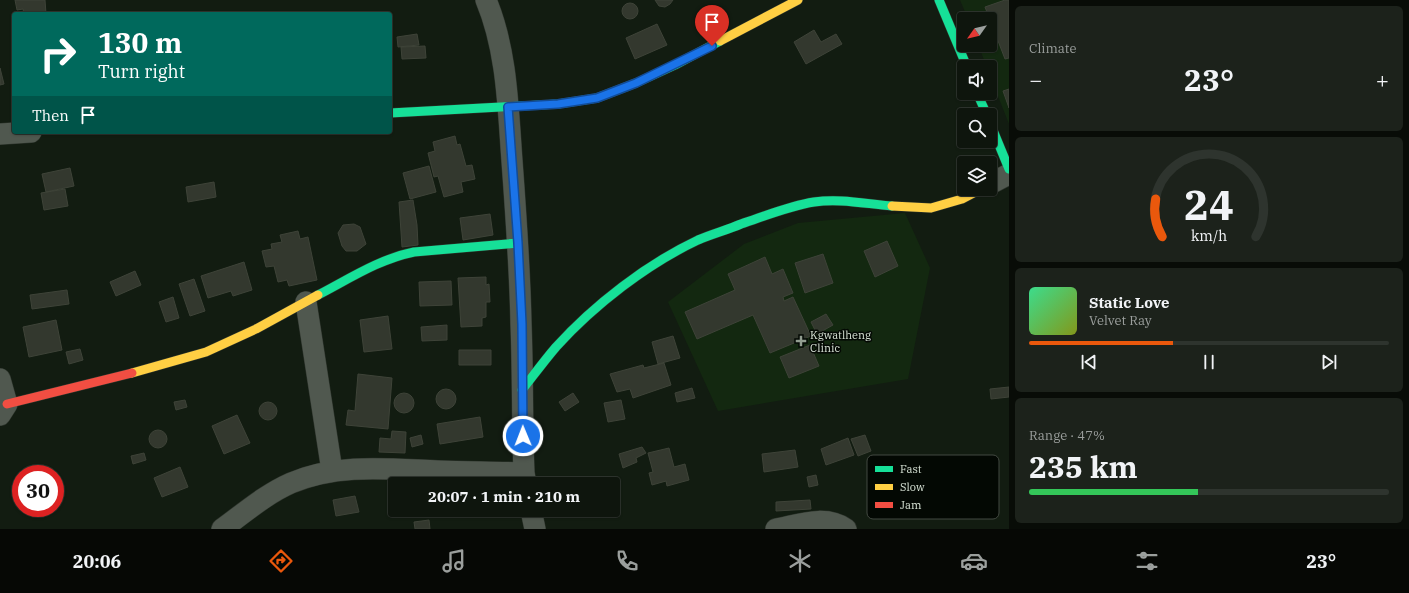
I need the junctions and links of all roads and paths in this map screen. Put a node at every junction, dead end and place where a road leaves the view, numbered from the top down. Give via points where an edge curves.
1 (486, 0) edge
2 (798, 0) edge
3 (939, 0) edge
4 (964, 60) edge
5 (508, 107) junction
6 (392, 113) edge
7 (12, 133) edge
8 (0, 134) edge
9 (997, 140) edge
10 (1009, 169) edge
11 (1009, 174) edge
12 (997, 180) edge
13 (967, 196) edge
14 (518, 243) junction
15 (306, 302) junction
16 (0, 379) edge
17 (522, 390) junction
18 (3, 409) edge
19 (332, 472) junction
20 (510, 477) edge
21 (525, 477) edge
22 (532, 517) edge
23 (222, 529) edge
24 (534, 529) edge
25 (776, 529) edge
26 (846, 529) edge

1 - 5 street via 500,48
2 - 5 street via 675,65 617,91 597,98 558,104
3 - 4 street
5 - 6 street
5 - 14 street
7 - 8 street
9 - 10 street
11 - 12 street
13 - 17 street via 931,208 842,200 813,202 777,211 699,240 648,268 597,307 556,347
14 - 15 street via 398,254
14 - 17 street
15 - 18 street via 256,330 206,352
15 - 19 street
16 - 18 street
17 - 21 street
19 - 20 street via 375,468
19 - 23 street via 291,483 268,495
22 - 24 street
25 - 26 street via 812,522 829,522

